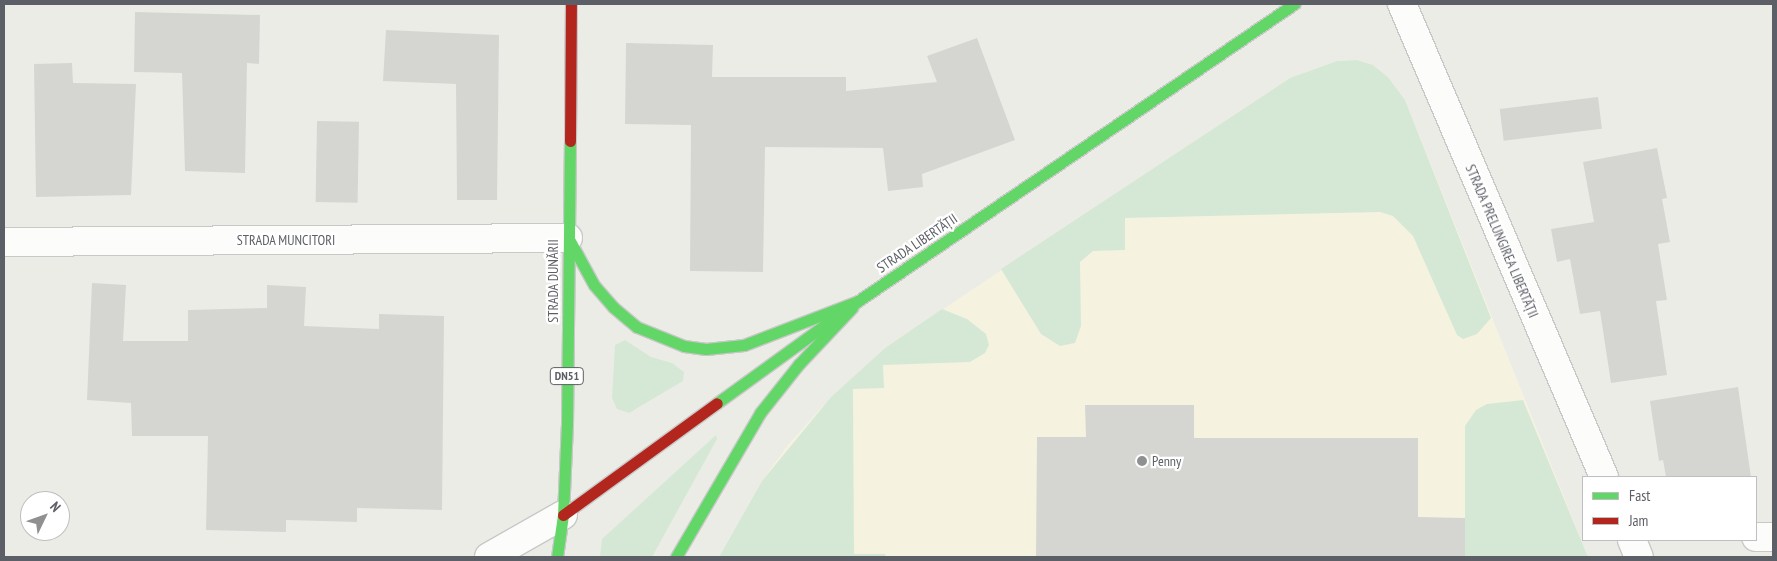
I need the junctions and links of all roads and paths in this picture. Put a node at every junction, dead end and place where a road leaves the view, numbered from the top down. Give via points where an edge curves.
1 (571, 4) edge
2 (1294, 4) edge
3 (1402, 4) edge
4 (568, 238) junction
5 (4, 242) edge
6 (858, 301) junction
7 (1604, 476) edge
8 (562, 515) junction
9 (1757, 537) edge
10 (1773, 537) edge
11 (1632, 541) edge
12 (489, 557) edge
13 (557, 557) edge
14 (676, 557) edge
15 (1639, 557) edge

1 - 4 main road, STRADA DUNĂRII / DN51
2 - 6 main road, STRADA LIBERTĂȚII
3 - 7 street, STRADA PRELUNGIREA LIBERTĂȚII
4 - 5 street, STRADA MUNCITORI
4 - 6 main road via 594,286 613,307 637,327 684,346 706,349 744,345
4 - 8 main road, STRADA DUNĂRII / DN51 via 567,424
6 - 8 main road, STRADA LIBERTĂȚII
6 - 14 main road via 760,413
8 - 12 street
8 - 13 main road, STRADA DUNĂRII / DN51
9 - 10 street
11 - 15 street

